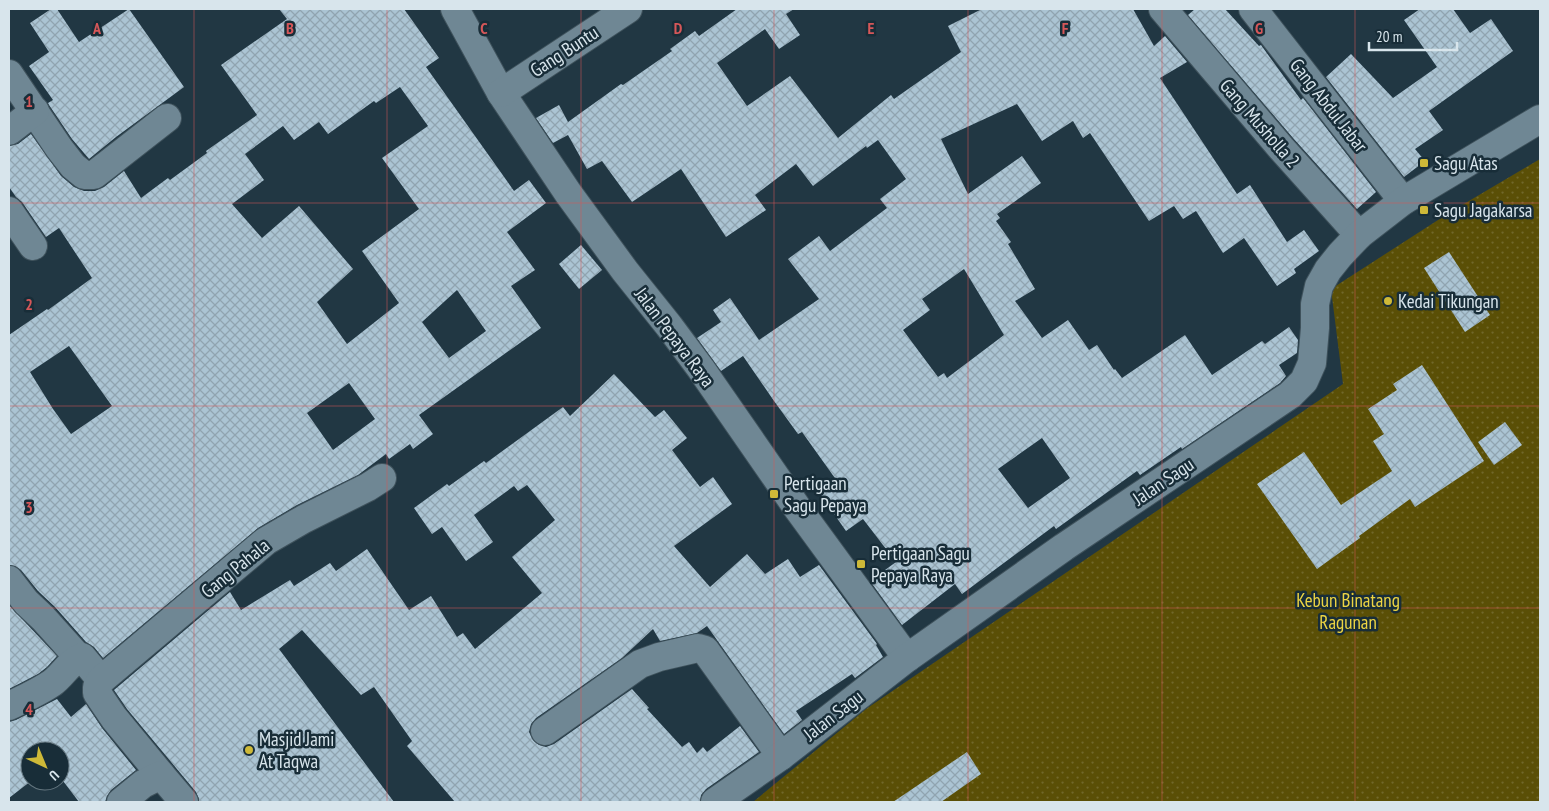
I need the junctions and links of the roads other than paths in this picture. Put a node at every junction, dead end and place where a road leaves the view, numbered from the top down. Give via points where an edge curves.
1 (455, 9) edge
2 (628, 9) edge
3 (1162, 9) edge
4 (1253, 9) edge
5 (9, 74) edge
6 (501, 93) junction
7 (35, 111) junction
8 (168, 118) dead end
9 (1540, 119) edge
10 (9, 131) edge
11 (1404, 201) junction
12 (9, 210) edge
13 (1359, 236) junction
14 (32, 246) dead end
15 (382, 478) dead end
16 (9, 580) edge
17 (80, 658) junction
18 (907, 658) junction
19 (101, 680) junction
20 (9, 706) edge
21 (546, 731) dead end
22 (781, 756) junction
23 (161, 775) junction
24 (121, 802) edge
25 (184, 802) edge
26 (715, 802) edge

1 - 6 street, Jalan Pepaya Raya
2 - 6 street, Gang Buntu
3 - 13 street, Gang Musholla 2
4 - 11 street, Gang Abdul Jabar
5 - 7 street
6 - 18 street, Jalan Pepaya Raya via 568,193 701,369
7 - 8 street via 73,166 88,176 94,175
7 - 10 street
9 - 11 street, Jalan Sagu
11 - 13 street, Jalan Sagu
12 - 14 street
13 - 18 street, Jalan Sagu via 1328,270 1319,286 1312,363 1304,381 1290,395 1072,541
15 - 19 street, Gang Pahala via 266,541
16 - 17 street
17 - 19 street
17 - 20 street via 52,683
18 - 22 street, Jalan Sagu
19 - 23 street via 97,693
21 - 22 street via 640,664 698,648 705,650
22 - 26 street, Jalan Sagu
23 - 24 street via 143,784
23 - 25 street

